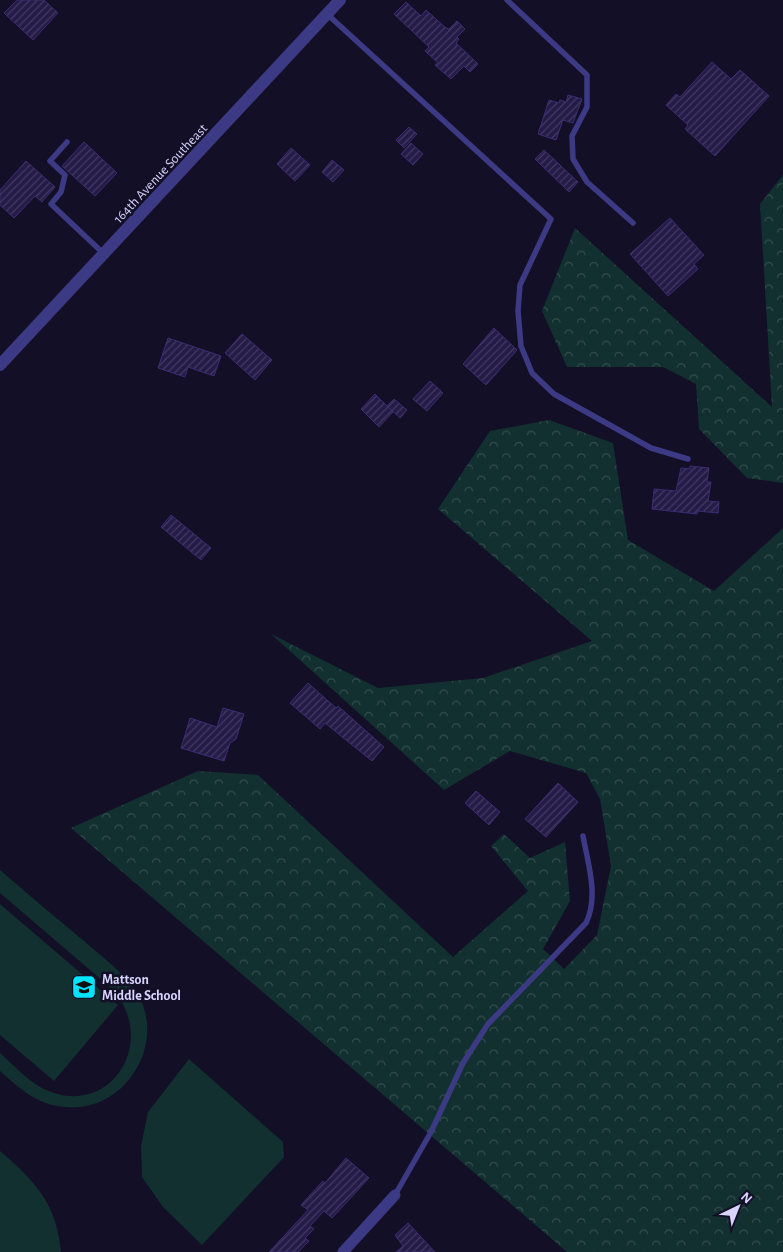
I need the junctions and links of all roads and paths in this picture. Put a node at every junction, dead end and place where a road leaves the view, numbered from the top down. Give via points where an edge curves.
1 (340, 0) edge
2 (507, 0) edge
3 (327, 14) junction
4 (67, 142) dead end
5 (633, 223) dead end
6 (105, 254) junction
7 (0, 365) edge
8 (688, 459) dead end
9 (583, 836) dead end
10 (395, 1195) joint
11 (348, 1251) edge

1 - 3 street, 164th Avenue Southeast
2 - 5 lane via 587,75 587,108 572,136 573,159 588,182
3 - 6 street, 164th Avenue Southeast
3 - 8 lane via 551,219 520,285 521,346 532,373 554,394 651,448
4 - 6 lane via 50,161 65,175 62,192 50,204
6 - 7 street, 164th Avenue Southeast
9 - 10 lane via 592,890 592,911 586,923 488,1024 463,1063 431,1132
10 - 11 street

